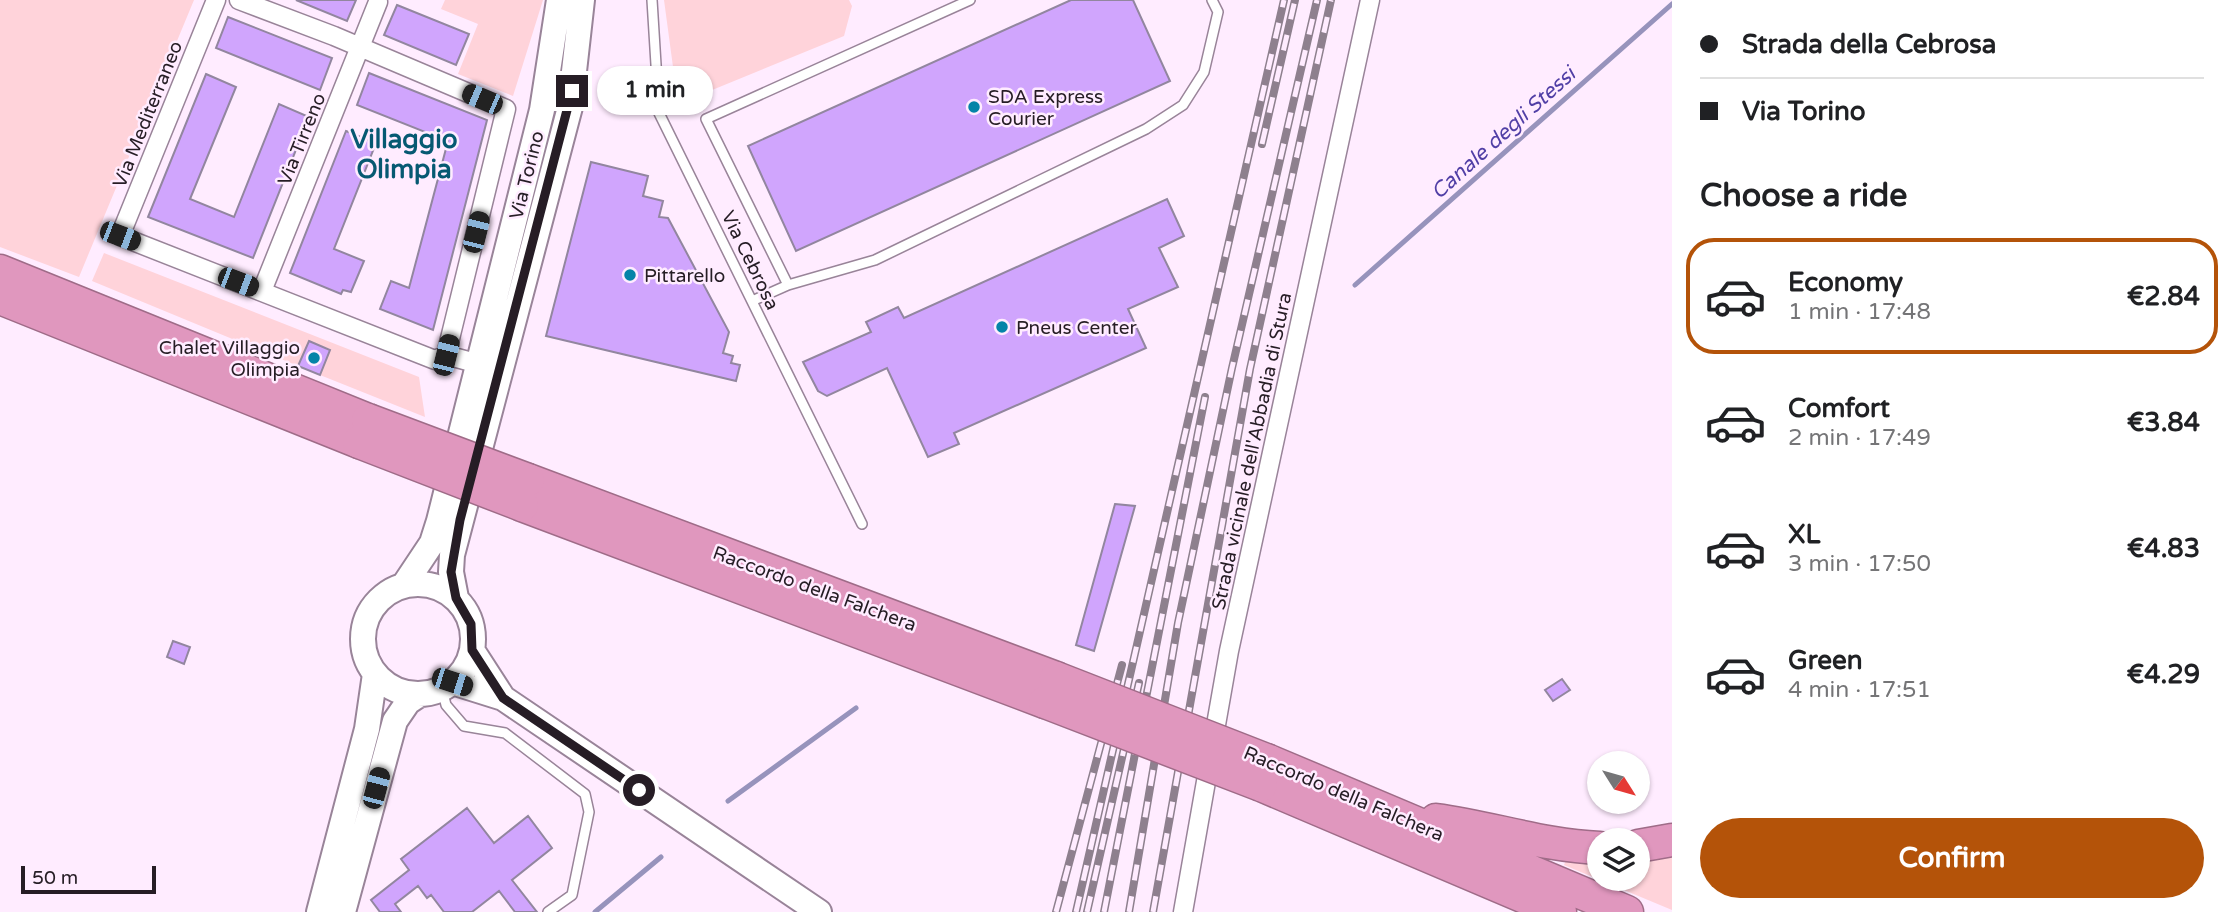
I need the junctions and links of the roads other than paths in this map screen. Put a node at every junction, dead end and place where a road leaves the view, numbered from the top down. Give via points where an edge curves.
1 (216, 0) edge
2 (239, 0) edge
3 (559, 0) edge
4 (582, 0) edge
5 (652, 0) edge
6 (970, 0) edge
7 (1212, 0) edge
8 (1370, 0) edge
9 (378, 2) dead end
10 (361, 48) junction
11 (0, 271) edge
12 (788, 285) junction
13 (262, 291) junction
14 (0, 298) edge
15 (752, 301) junction
16 (446, 355) junction
17 (479, 364) junction
18 (363, 431) junction
19 (862, 524) dead end
20 (404, 585) junction
21 (456, 598) junction
22 (472, 650) junction
23 (375, 674) junction
24 (438, 688) junction
25 (503, 698) junction
26 (1265, 773) junction
27 (1317, 808) junction
28 (1397, 815) junction
29 (1672, 840) edge
30 (1650, 844) edge
31 (1587, 847) edge
32 (318, 912) edge
33 (344, 912) edge
34 (548, 912) edge
35 (819, 912) edge
36 (1183, 912) edge
37 (1516, 912) edge
38 (1560, 912) edge
39 (1627, 912) edge

1 - 13 street, Via Mediterraneo via 120,236
2 - 10 street
3 - 17 main road, Via Torino via 542,110
4 - 21 main road, Via Torino via 570,107 452,555
5 - 15 lane, Via Cebrosa via 659,113
6 - 12 lane via 706,119
7 - 12 lane via 1218,12 1204,72 1183,105 1146,129 875,260
8 - 36 street, Strada vicinale dell'Abbadia di Stura via 1229,650
9 - 10 street, Via Tirreno
10 - 13 street, Via Tirreno
10 - 16 street, Via Torino via 506,109
11 - 18 highway, Raccordo della Falchera
12 - 15 lane
13 - 16 street, Via Mediterraneo via 435,360
14 - 18 highway, Raccordo della Falchera
15 - 19 lane, Via Cebrosa
16 - 17 street, Via Mediterraneo
17 - 20 main road, Via Torino via 432,543
18 - 26 highway, Raccordo della Falchera, bridge
20 - 21 main road via 432,585
20 - 23 main road via 377,602 367,616 363,648
21 - 22 main road via 471,624
22 - 24 main road via 467,664
22 - 25 main road
23 - 24 main road via 401,692
23 - 32 main road via 367,729
24 - 25 main road
24 - 33 main road via 408,702 395,721
24 - 34 lane via 464,726 505,733 584,794 589,812 572,895
25 - 35 main road
26 - 27 highway, Raccordo della Falchera
26 - 28 highway, Raccordo della Falchera
27 - 37 highway via 1418,867
27 - 38 highway, Raccordo della Falchera
28 - 31 highway via 1479,825 1545,843
28 - 39 highway, Raccordo della Falchera
29 - 30 highway

